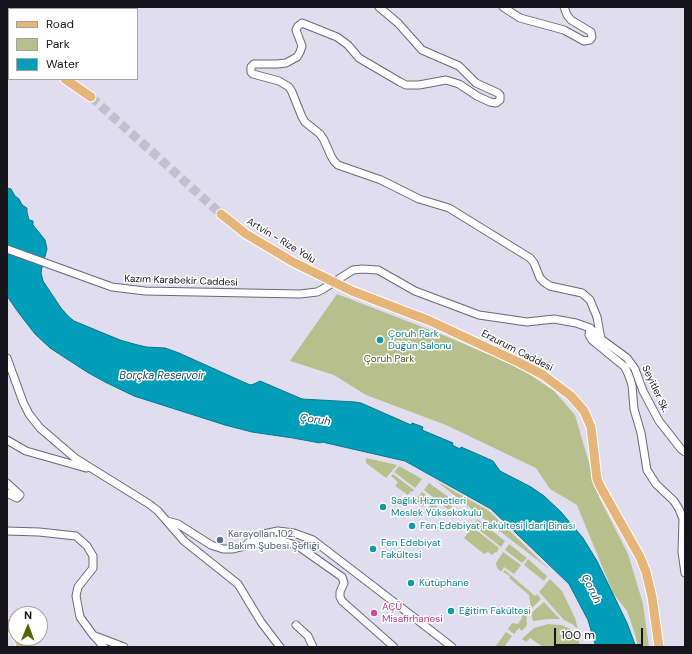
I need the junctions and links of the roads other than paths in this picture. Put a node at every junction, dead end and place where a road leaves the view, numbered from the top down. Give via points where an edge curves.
1 (379, 7) edge
2 (503, 7) edge
3 (564, 7) edge
4 (67, 80) edge
5 (91, 96) tunnel mouth
6 (221, 214) tunnel mouth
7 (7, 249) edge
8 (333, 282) junction
9 (590, 328) junction
10 (602, 339) junction
11 (7, 358) edge
12 (7, 440) edge
13 (685, 452) edge
14 (92, 470) junction
15 (7, 483) edge
16 (7, 493) edge
17 (167, 522) junction
18 (7, 531) edge
19 (243, 546) junction
20 (685, 573) edge
21 (296, 625) dead end
22 (93, 635) junction
23 (104, 647) edge
24 (124, 647) edge
25 (280, 647) edge
26 (313, 647) edge
27 (394, 647) edge
28 (452, 647) edge
29 (660, 647) edge

1 - 10 street via 398,23 422,50 459,66 476,82 498,94 500,100 496,103 490,102 446,80 406,85 359,58 341,40 302,23 296,30 302,46 297,57 286,63 254,64 251,72 289,87 305,122 320,134 338,164 449,208 530,258 540,278 550,286 582,293 590,300
2 - 3 street via 520,18 570,32 584,41 590,40 591,32 571,20
4 - 5 main road
6 - 8 main road, Artvin - Rize Yolu via 246,234 274,251
7 - 8 street, Kazım Karabekir Caddesi via 112,287 145,291 300,294 317,292
8 - 9 street, Kazım Karabekir Caddesi via 353,270 378,270 415,291 479,315 527,322 554,319
8 - 29 main road, Erzurum Caddesi via 430,321 518,362 552,381 578,403 592,426 600,486 646,572
9 - 10 street, Seyitler Sk.
9 - 20 street via 589,336 592,340 625,367 629,376 647,470 652,480 677,505 683,519 682,552
10 - 13 street, Seyitler Sk. via 627,358 635,369 658,421
11 - 14 street via 23,402 34,422
12 - 14 street via 26,451
14 - 17 street via 149,504
15 - 16 street via 20,495 18,498
17 - 19 street via 178,524 217,548 227,550
17 - 25 street via 184,541 238,584
18 - 22 street via 76,536 87,546 93,556 93,568 78,587 76,596 80,617
19 - 27 street via 276,540 304,549 342,577 342,601
19 - 28 street via 272,531 294,533 313,540
21 - 26 street via 308,636
22 - 23 street
22 - 24 street

